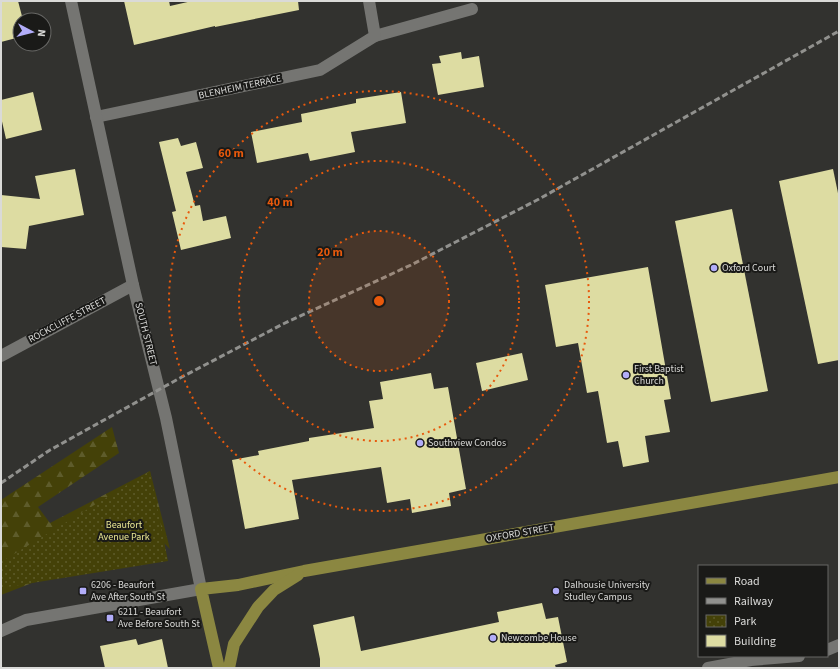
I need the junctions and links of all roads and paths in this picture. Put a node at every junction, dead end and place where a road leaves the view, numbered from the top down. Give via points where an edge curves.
1 (71, 1) edge
2 (369, 1) edge
3 (472, 9) dead end
4 (376, 36) junction
5 (96, 116) junction
6 (133, 285) junction
7 (1, 356) edge
8 (839, 477) edge
9 (304, 571) junction
10 (201, 589) junction
11 (1, 631) edge
12 (839, 645) edge
13 (828, 650) edge
14 (787, 657) edge
15 (220, 668) edge
16 (230, 668) edge
17 (708, 668) edge

1 - 5 street, SOUTH STREET
2 - 4 street
3 - 4 street, BLENHEIM TERRACE
4 - 5 street, BLENHEIM TERRACE via 320,70
5 - 6 street, SOUTH STREET
6 - 7 street, ROCKCLIFFE STREET
6 - 10 street, SOUTH STREET via 166,418
8 - 9 main road, OXFORD STREET
9 - 10 main road, OXFORD STREET
9 - 16 main road via 274,590 258,607 234,644
10 - 11 street via 26,620
10 - 15 main road, SOUTH STREET
12 - 13 street
14 - 17 street

